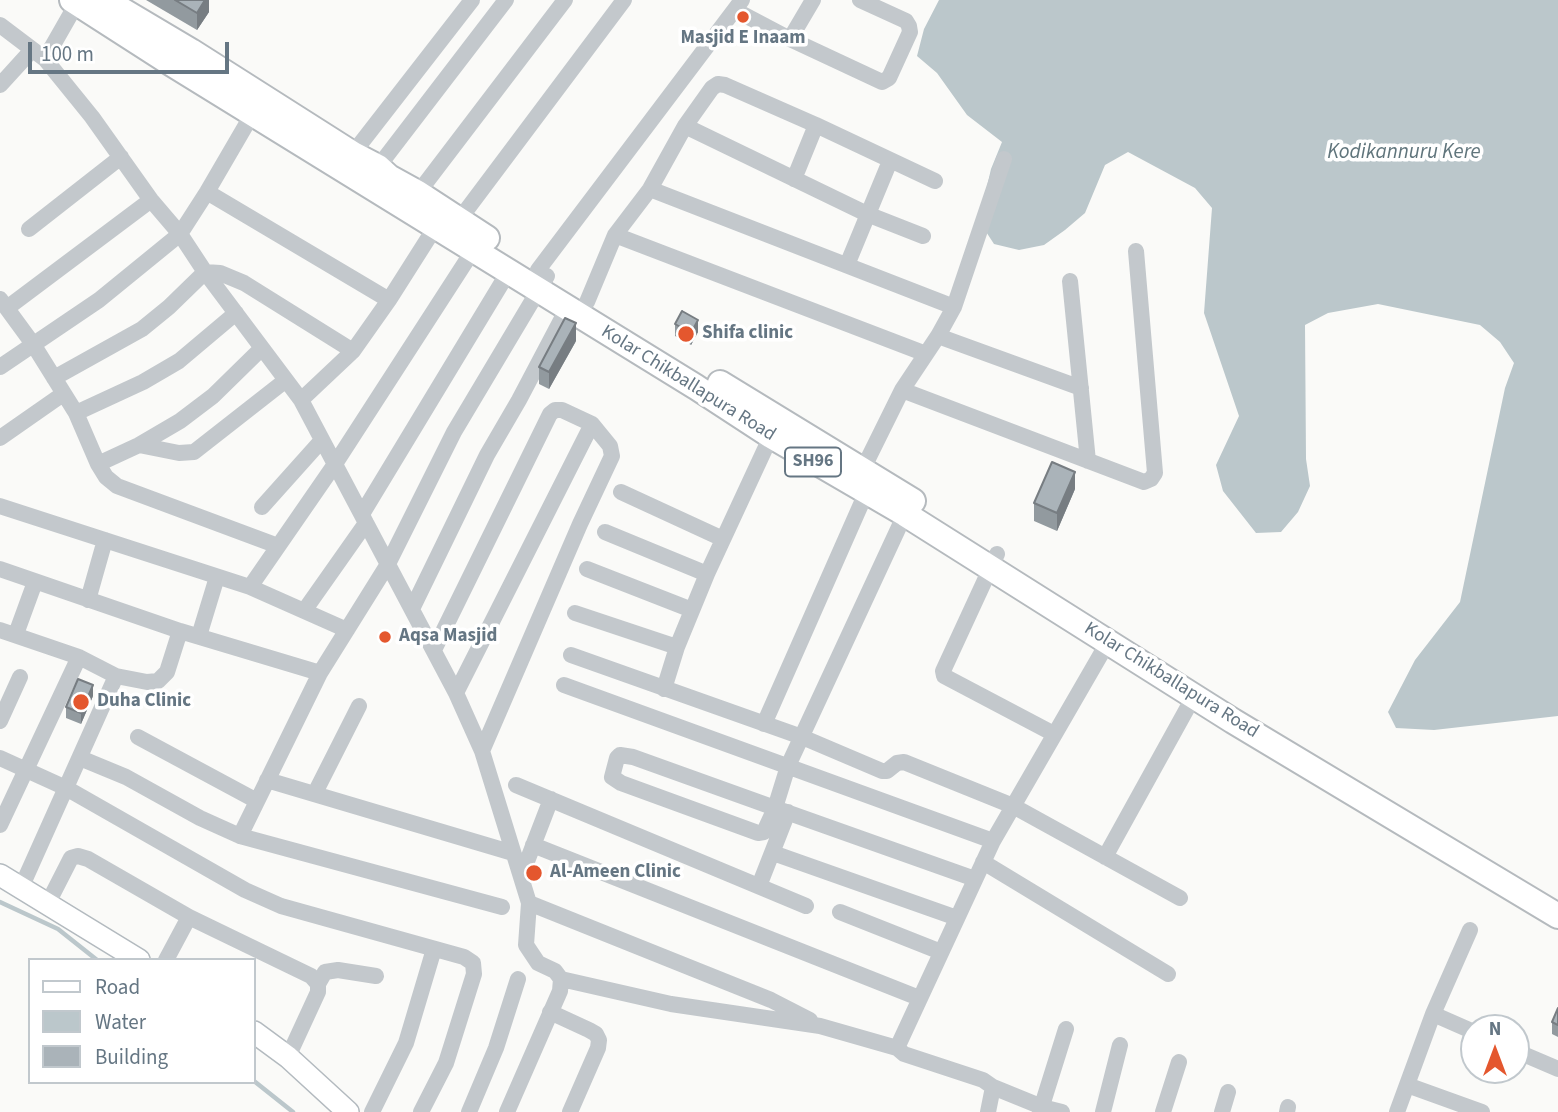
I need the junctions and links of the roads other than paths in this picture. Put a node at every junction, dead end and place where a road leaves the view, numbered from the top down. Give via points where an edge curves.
1 (105, 0) edge
2 (472, 0) edge
3 (506, 0) edge
4 (565, 0) edge
5 (624, 0) edge
6 (813, 0) edge
7 (860, 0) edge
8 (74, 1) edge
9 (739, 5) edge
10 (0, 25) edge
11 (790, 39) junction
12 (39, 54) junction
13 (0, 85) edge
14 (253, 113) junction
15 (816, 125) junction
16 (685, 126) junction
17 (121, 157) junction
18 (1004, 159) dead end
19 (347, 161) junction
20 (890, 161) junction
21 (378, 167) junction
22 (794, 179) junction
23 (936, 181) dead end
24 (650, 190) junction
25 (207, 192) junction
26 (418, 193) junction
27 (151, 200) junction
28 (867, 214) junction
29 (447, 223) junction
30 (29, 229) dead end
31 (180, 234) junction
32 (615, 235) junction
33 (923, 236) dead end
34 (474, 249) junction
35 (1136, 251) dead end
36 (847, 265) junction
37 (509, 271) junction
38 (205, 272) junction
39 (541, 279) junction
40 (1070, 281) dead end
41 (389, 300) junction
42 (4, 303) edge
43 (577, 305) junction
44 (954, 307) junction
45 (236, 313) junction
46 (938, 335) junction
47 (33, 344) junction
48 (262, 348) junction
49 (353, 351) junction
50 (926, 354) junction
51 (0, 367) edge
52 (54, 378) junction
53 (286, 380) junction
54 (1082, 388) junction
55 (902, 390) junction
56 (63, 394) junction
57 (301, 400) junction
58 (76, 413) junction
59 (592, 424) junction
60 (771, 436) junction
61 (0, 438) edge
62 (322, 440) junction
63 (139, 445) junction
64 (1088, 461) junction
65 (98, 464) junction
66 (335, 464) junction
67 (861, 483) junction
68 (621, 492) dead end
69 (0, 506) edge
70 (262, 507) dead end
71 (905, 514) junction
72 (364, 519) junction
73 (605, 532) dead end
74 (723, 539) junction
75 (106, 540) junction
76 (278, 546) junction
77 (993, 561) junction
78 (388, 564) junction
79 (0, 569) edge
80 (587, 569) dead end
81 (707, 574) junction
82 (217, 577) junction
83 (35, 582) junction
84 (250, 587) junction
85 (88, 600) junction
86 (412, 609) junction
87 (692, 610) junction
88 (304, 611) junction
89 (575, 613) dead end
90 (347, 629) junction
91 (180, 631) junction
92 (8, 632) edge
93 (199, 636) junction
94 (1108, 642) junction
95 (677, 648) junction
96 (434, 650) junction
97 (571, 655) dead end
98 (79, 657) junction
99 (320, 673) junction
100 (116, 676) junction
101 (20, 677) dead end
102 (564, 684) dead end
103 (664, 689) junction
104 (456, 693) junction
105 (1194, 696) junction
106 (359, 706) dead end
107 (0, 721) edge
108 (764, 724) junction
109 (1054, 734) junction
110 (138, 737) dead end
111 (802, 737) junction
112 (482, 751) junction
113 (0, 758) edge
114 (80, 758) junction
115 (788, 766) junction
116 (26, 770) junction
117 (267, 780) junction
118 (516, 785) dead end
119 (66, 788) junction
120 (315, 793) junction
121 (551, 799) junction
122 (257, 801) junction
123 (1013, 806) junction
124 (782, 810) junction
125 (0, 825) edge
126 (240, 836) junction
127 (993, 841) junction
128 (533, 845) junction
129 (513, 853) junction
130 (772, 853) junction
131 (1105, 857) junction
132 (983, 862) junction
133 (0, 875) edge
134 (521, 877) junction
135 (975, 879) junction
136 (760, 886) junction
137 (21, 888) junction
138 (1180, 898) dead end
139 (1558, 900) edge
140 (529, 903) junction
141 (47, 905) junction
142 (806, 906) dead end
143 (502, 907) dead end
144 (840, 912) dead end
145 (1558, 916) edge
146 (189, 917) junction
147 (957, 918) junction
148 (1470, 930) dead end
149 (435, 949) junction
150 (941, 952) junction
151 (136, 958) edge
152 (167, 958) edge
153 (1168, 974) dead end
154 (376, 976) dead end
155 (518, 979) dead end
156 (561, 979) junction
157 (318, 984) junction
158 (919, 998) junction
159 (550, 1012) junction
160 (1433, 1014) junction
161 (820, 1026) junction
162 (1460, 1026) edge
163 (1066, 1029) dead end
164 (256, 1033) edge
165 (1120, 1045) dead end
166 (897, 1048) junction
167 (288, 1057) junction
168 (1530, 1057) edge
169 (1180, 1062) dead end
170 (1558, 1069) edge
171 (1406, 1085) junction
172 (993, 1087) junction
173 (1228, 1093) dead end
174 (1041, 1109) edge
175 (348, 1112) edge
176 (372, 1112) edge
177 (421, 1112) edge
178 (469, 1112) edge
179 (507, 1112) edge
180 (570, 1112) edge
181 (988, 1112) edge
182 (1062, 1112) edge
183 (1103, 1112) edge
184 (1163, 1112) edge
185 (1222, 1112) edge
186 (1397, 1112) edge
187 (1482, 1112) edge

1 - 19 main road, Kolar Chikballapura Road / SH96 via 191,51
2 - 19 street
3 - 21 street
4 - 26 street
5 - 29 street
6 - 11 street
7 - 11 street via 909,26 889,78 882,82
8 - 12 street
8 - 14 main road, Kolar Chikballapura Road / SH96
9 - 11 street
9 - 39 street
10 - 12 street
12 - 13 street
12 - 17 street
14 - 19 main road, Kolar Chikballapura Road / SH96
14 - 25 street
15 - 16 street via 718,84
15 - 20 street
15 - 22 street
16 - 22 street
16 - 24 street
17 - 27 street
17 - 30 street
18 - 44 street
19 - 21 main road, Kolar Chikballapura Road / SH96
19 - 29 main road, Kolar Chikballapura Road / SH96
20 - 23 street
20 - 28 street
21 - 26 main road, Kolar Chikballapura Road / SH96
22 - 28 street
24 - 32 street
24 - 36 street
25 - 31 street
25 - 41 street
26 - 29 main road, Kolar Chikballapura Road / SH96
27 - 31 street
27 - 42 street
28 - 33 street
28 - 36 street
29 - 34 main road, Kolar Chikballapura Road / SH96
29 - 39 main road, Kolar Chikballapura Road / SH96
29 - 41 street
31 - 38 street
31 - 47 street via 99,300
32 - 43 street
32 - 50 street
34 - 37 main road, Kolar Chikballapura Road / SH96
34 - 66 street
35 - 64 street via 1155,472 1144,482
36 - 44 street
37 - 39 main road, Kolar Chikballapura Road / SH96
37 - 72 street
38 - 45 street
38 - 49 street via 244,283
38 - 52 street via 142,329
39 - 43 main road, Kolar Chikballapura Road / SH96
39 - 78 street via 454,432
40 - 54 street
41 - 49 street
42 - 47 street
43 - 60 main road, Kolar Chikballapura Road / SH96
43 - 67 main road, Kolar Chikballapura Road / SH96
43 - 86 street via 487,455
44 - 46 street
45 - 48 street
45 - 58 street via 178,361
46 - 50 street
46 - 54 street
47 - 51 street
47 - 52 street
48 - 53 street
48 - 63 street via 213,396
49 - 57 street
50 - 55 street
52 - 56 street
53 - 57 street
53 - 63 street via 194,452
54 - 64 street
55 - 64 street
55 - 67 street
56 - 58 street
56 - 61 street
57 - 62 street
58 - 65 street
59 - 96 street via 562,410 550,414
59 - 104 street
59 - 112 street via 612,451 609,463
60 - 67 main road, Kolar Chikballapura Road / SH96
60 - 74 street
62 - 66 street
62 - 70 street
63 - 65 street
65 - 76 street via 106,477 131,493
66 - 72 street
66 - 76 street
67 - 71 main road, Kolar Chikballapura Road / SH96
67 - 77 main road, Kolar Chikballapura Road / SH96
67 - 108 street
68 - 74 street
69 - 75 street
71 - 77 main road, Kolar Chikballapura Road / SH96
71 - 111 street
72 - 78 street
72 - 88 street
73 - 81 street
74 - 81 street
75 - 82 street
75 - 85 street
76 - 84 street
77 - 94 main road, Kolar Chikballapura Road / SH96
77 - 109 street via 944,676
77 - 139 main road, Kolar Chikballapura Road / SH96
78 - 86 street
78 - 90 street
79 - 83 street
80 - 87 street
81 - 87 street
82 - 84 street
82 - 93 street
83 - 85 street
83 - 92 street
84 - 88 street
85 - 91 street
86 - 96 street
87 - 95 street
88 - 90 street
89 - 95 street
90 - 99 street
91 - 93 street
91 - 100 street via 167,672 158,681
92 - 98 street
93 - 99 street
94 - 105 main road, Kolar Chikballapura Road / SH96
94 - 109 street
95 - 103 street
96 - 104 street
97 - 103 street
98 - 100 street
98 - 116 street
99 - 117 street
100 - 114 street
101 - 107 street
102 - 115 street
103 - 108 street
104 - 112 street
105 - 131 street
105 - 145 main road, Kolar Chikballapura Road / SH96
106 - 120 street
108 - 111 street
109 - 123 street
110 - 122 street
111 - 115 street
111 - 123 street via 882,771 904,762
112 - 129 street
113 - 116 street
114 - 119 street
114 - 126 street
115 - 124 street
115 - 127 street
116 - 119 street
116 - 125 street
117 - 120 street
117 - 122 street
118 - 121 street
119 - 137 street
119 - 149 street via 281,906
120 - 129 street
121 - 128 street
121 - 136 street
122 - 126 street
123 - 127 street
123 - 131 street
124 - 124 street via 762,834 621,783 611,775 620,755 633,757
124 - 130 street
124 - 135 street
126 - 143 street
127 - 132 street
128 - 134 street
128 - 158 street
129 - 134 street
130 - 136 street
130 - 147 street
131 - 138 street
132 - 135 street
132 - 153 street
133 - 137 street
134 - 140 street
135 - 147 street
136 - 142 street
137 - 141 street
140 - 156 street via 526,945 538,962
140 - 161 street via 771,1000
141 - 146 street via 71,858 78,856
141 - 151 street
144 - 150 street
146 - 152 street
146 - 157 street via 311,976
147 - 150 street
148 - 160 street
149 - 176 street via 406,1043
149 - 177 street via 473,962 474,974 446,1063
150 - 158 street
154 - 157 street via 338,970 325,972
155 - 178 street
156 - 159 street
156 - 161 street via 671,1004
157 - 167 street
158 - 166 street
159 - 179 street
159 - 180 street via 589,1030 599,1040
160 - 162 street
160 - 171 street
161 - 166 street
163 - 174 street
164 - 167 street
165 - 183 street
166 - 172 street
167 - 175 street
168 - 170 street
169 - 184 street
171 - 186 street
171 - 187 street
172 - 174 street
172 - 181 street
173 - 185 street
174 - 182 street

